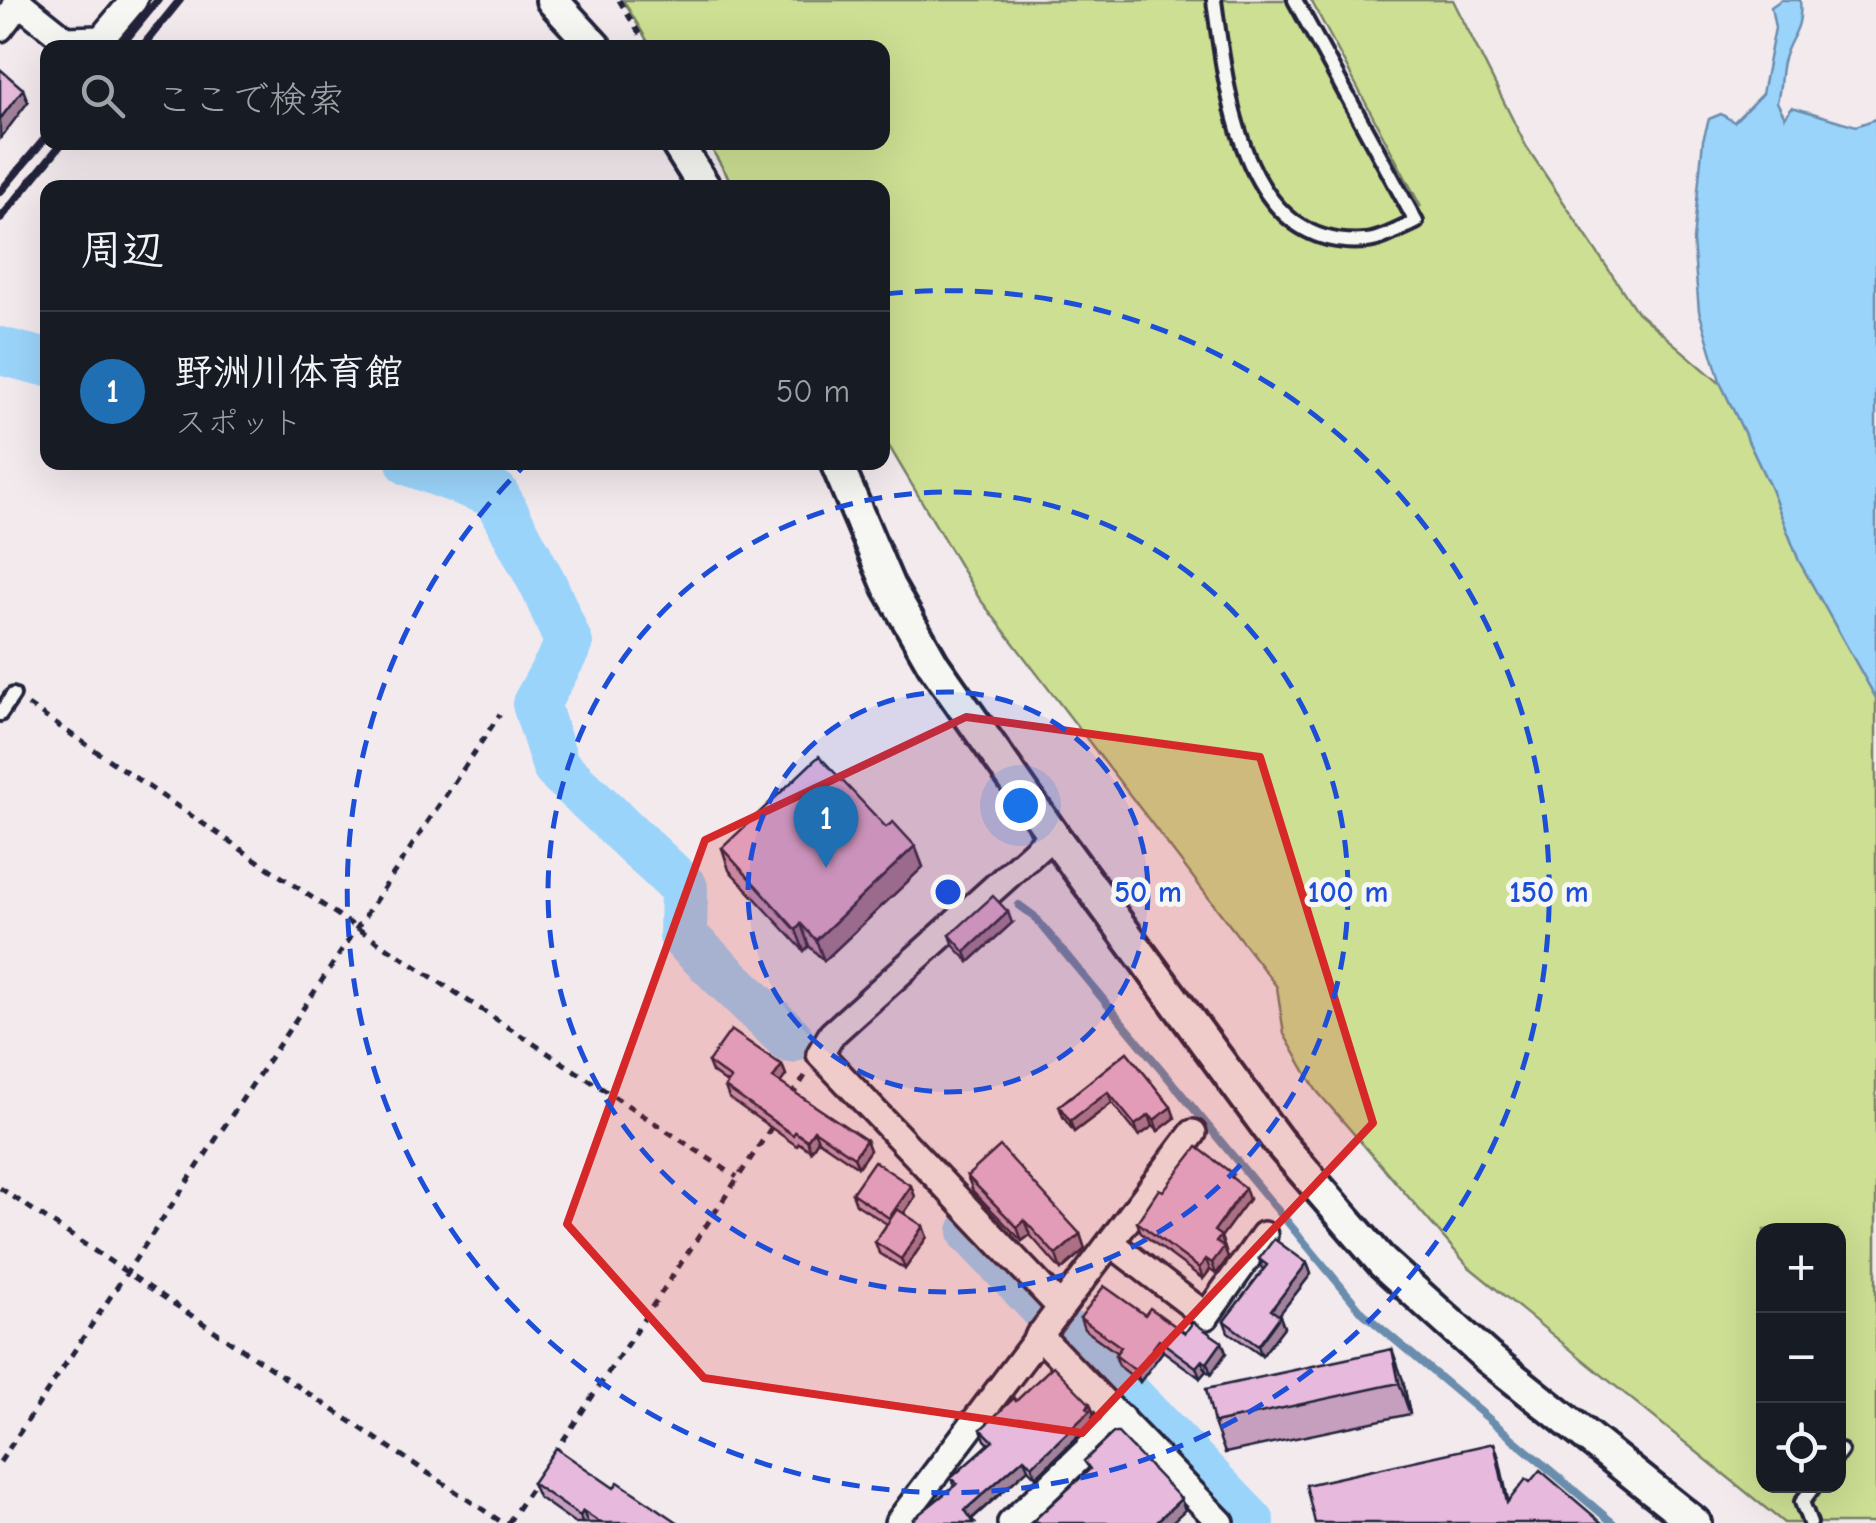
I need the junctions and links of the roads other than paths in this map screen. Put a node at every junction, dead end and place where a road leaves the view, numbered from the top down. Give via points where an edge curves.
1 (134, 0) edge
2 (552, 0) edge
3 (1214, 0) edge
4 (1296, 0) edge
5 (18, 1) edge
6 (0, 28) edge
7 (589, 40) edge
8 (681, 150) edge
9 (701, 180) edge
10 (839, 470) edge
11 (14, 694) road end
12 (0, 714) edge
13 (1053, 836) junction
14 (1193, 1132) dead end
15 (1264, 1235) dead end
16 (1111, 1243) junction
17 (1061, 1308) junction
18 (1039, 1335) junction
19 (1121, 1418) junction
20 (1809, 1493) edge
21 (1219, 1522) edge
22 (898, 1523) edge
23 (1011, 1523) edge
24 (1695, 1523) edge
25 (1810, 1523) edge

1 - 5 street via 101,40 66,40
2 - 7 street
3 - 4 lane via 1244,154 1282,217 1322,238 1368,242 1416,222
5 - 6 street
8 - 9 street
10 - 13 street via 894,599
11 - 12 lane
13 - 17 street via 832,1034 820,1054
13 - 24 street via 1278,1140 1383,1263 1488,1358
14 - 16 street
15 - 16 street via 1206,1316
16 - 17 street
17 - 18 street
18 - 19 street
18 - 22 street
19 - 21 street
19 - 23 street
20 - 25 lane via 1802,1502

